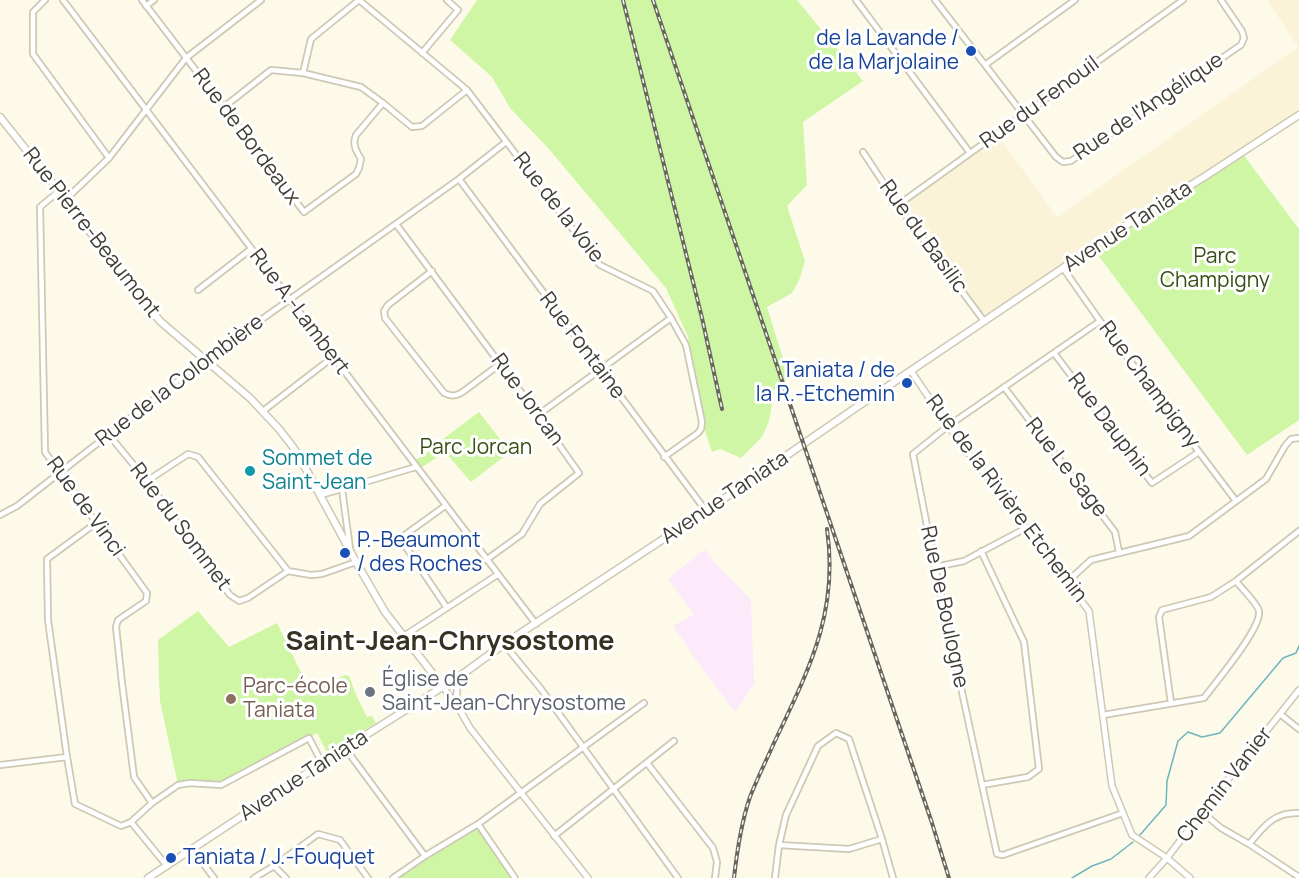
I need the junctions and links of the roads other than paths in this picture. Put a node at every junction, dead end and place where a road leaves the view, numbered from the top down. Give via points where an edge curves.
1 (45, 0) edge
2 (63, 0) edge
3 (142, 0) edge
4 (154, 0) edge
5 (261, 0) edge
6 (359, 0) edge
7 (447, 0) edge
8 (856, 0) edge
9 (935, 0) edge
10 (1075, 0) edge
11 (1183, 0) edge
12 (1221, 0) edge
13 (146, 6) junction
14 (422, 53) junction
15 (186, 58) junction
16 (985, 65) junction
17 (303, 73) junction
18 (467, 90) junction
19 (384, 103) junction
20 (224, 107) junction
21 (146, 110) junction
22 (1023, 115) junction
23 (1299, 115) edge
24 (0, 117) edge
25 (506, 142) junction
26 (863, 152) dead end
27 (970, 153) junction
28 (109, 158) junction
29 (459, 179) junction
30 (58, 191) junction
31 (65, 200) junction
32 (898, 206) junction
33 (396, 224) junction
34 (251, 249) junction
35 (1063, 268) junction
36 (432, 271) junction
37 (198, 290) dead end
38 (290, 300) junction
39 (671, 318) junction
40 (984, 321) junction
41 (1100, 321) junction
42 (1054, 352) junction
43 (333, 357) junction
44 (206, 359) junction
45 (500, 364) junction
46 (600, 370) junction
47 (911, 370) junction
48 (1004, 387) junction
49 (263, 411) junction
50 (538, 415) junction
51 (948, 426) junction
52 (109, 435) junction
53 (1299, 438) edge
54 (1198, 452) junction
55 (664, 457) junction
56 (416, 468) junction
57 (60, 473) junction
58 (147, 481) junction
59 (342, 489) junction
60 (321, 495) junction
61 (1236, 501) junction
62 (445, 506) junction
63 (706, 511) junction
64 (0, 515) edge
65 (96, 522) junction
66 (1026, 528) junction
67 (1299, 531) edge
68 (981, 551) junction
69 (1119, 552) junction
70 (351, 553) junction
71 (486, 560) junction
72 (356, 562) junction
73 (935, 567) junction
74 (288, 571) junction
75 (497, 575) junction
76 (1236, 581) junction
77 (1067, 582) junction
78 (447, 608) junction
79 (536, 624) junction
80 (404, 636) junction
81 (504, 644) junction
82 (460, 676) junction
83 (443, 687) junction
84 (1299, 690) edge
85 (644, 703) dead end
86 (1171, 703) junction
87 (458, 707) junction
88 (1280, 714) junction
89 (1103, 715) junction
90 (1299, 729) edge
91 (674, 741) dead end
92 (584, 747) junction
93 (345, 748) junction
94 (67, 757) junction
95 (322, 763) junction
96 (647, 763) junction
97 (0, 765) edge
98 (982, 785) junction
99 (614, 789) junction
100 (521, 793) junction
101 (152, 803) junction
102 (1202, 812) junction
103 (1123, 813) junction
104 (1299, 813) edge
105 (131, 822) junction
106 (478, 824) junction
107 (555, 836) junction
108 (882, 839) junction
109 (1249, 844) junction
110 (779, 845) junction
111 (192, 849) junction
112 (425, 856) junction
113 (1167, 858) junction
114 (166, 866) junction
115 (273, 866) junction
116 (1299, 877) edge
117 (148, 878) edge
118 (214, 878) edge
119 (254, 878) edge
120 (286, 878) edge
121 (368, 878) edge
122 (393, 878) edge
123 (515, 878) edge
124 (588, 878) edge
125 (678, 878) edge
126 (715, 878) edge
127 (775, 878) edge
128 (893, 878) edge
129 (1149, 878) edge
130 (1190, 878) edge

1 - 28 street via 33,12 33,54
2 - 21 street, Rue A.-Lambert
3 - 13 street, Rue de Bordeaux
4 - 13 street
5 - 15 street
6 - 14 street, Rue de la Voie
6 - 17 street via 311,39
7 - 14 street via 458,10
8 - 27 street
9 - 16 street
10 - 16 street
11 - 22 street, Rue du Fenouil
12 - 22 street, Rue de l'Angélique via 1242,32 1241,45 1071,161 1063,162 1056,157
13 - 15 street, Rue de Bordeaux
14 - 18 street, Rue de la Voie
15 - 20 street, Rue de Bordeaux
15 - 21 street
16 - 22 street
17 - 19 street via 361,87
17 - 20 street via 271,70
18 - 19 street via 422,126 412,127
18 - 25 street, Rue de la Voie
19 - 20 street, Rue de Bordeaux via 356,135 356,151 361,159 356,174 304,212
21 - 28 street
21 - 34 street, Rue A.-Lambert
22 - 27 street, Rue du Fenouil
23 - 35 main road, Avenue Taniata
24 - 30 main road, Rue Pierre-Beaumont
25 - 29 street, Rue de la Colombière
25 - 39 street, Rue de la Voie via 600,265 653,291
26 - 32 street, Rue du Basilic
27 - 32 street, Rue du Fenouil
28 - 31 street
29 - 33 street, Rue de la Colombière
29 - 46 street, Rue Fontaine
30 - 31 main road, Rue Pierre-Beaumont
30 - 57 street, Rue de Vinci via 40,207 45,452
31 - 44 main road, Rue Pierre-Beaumont via 161,322
32 - 40 street, Rue du Basilic
33 - 36 street, Rue Jorcan
33 - 38 street, Rue de la Colombière
34 - 37 street
34 - 38 street, Rue A.-Lambert
35 - 40 main road, Avenue Taniata
35 - 41 street, Rue Champigny
36 - 45 street, Rue Jorcan
36 - 45 street via 388,305 385,318 450,396 464,391
38 - 43 street, Rue A.-Lambert
38 - 44 street, Rue de la Colombière
39 - 46 street
39 - 55 street, Rue de la Voie via 686,345 702,422 698,433
40 - 47 main road, Avenue Taniata
41 - 42 street, Rue De Boulogne
41 - 54 street, Rue Champigny
42 - 48 street, Rue De Boulogne
42 - 54 street, Rue Dauphin via 1152,483
43 - 49 street
43 - 56 street, Rue A.-Lambert
44 - 49 main road, Rue Pierre-Beaumont
44 - 52 street, Rue de la Colombière
45 - 50 street, Rue Jorcan
46 - 50 street
46 - 55 street, Rue Fontaine
47 - 51 street, Rue de la Rivière Etchemin
47 - 63 main road, Avenue Taniata
48 - 51 street, Rue De Boulogne
48 - 69 street, Rue Le Sage via 1115,532
49 - 60 main road, Rue Pierre-Beaumont via 293,447
50 - 71 street, Rue Jorcan via 579,473 540,504 522,534
51 - 66 street, Rue de la Rivière Etchemin
51 - 73 street, Rue De Boulogne via 913,454
52 - 57 street, Rue de la Colombière
52 - 58 street, Rue du Sommet
53 - 61 street via 1291,439 1285,446 1266,479
54 - 61 street, Rue Champigny
55 - 63 street, Rue Fontaine
56 - 59 street
56 - 62 street, Rue A.-Lambert
57 - 64 street, Rue de la Colombière
57 - 65 street, Rue de Vinci
58 - 74 street via 188,454 198,457
58 - 74 street, Rue du Sommet via 230,595 239,601
59 - 60 street
59 - 70 street
60 - 70 main road, Rue Pierre-Beaumont
61 - 69 street via 1189,536
62 - 71 street, Rue A.-Lambert
62 - 78 street via 406,534 402,542
63 - 79 main road, Avenue Taniata
65 - 94 street via 47,559 48,620
65 - 101 street, Rue de Vinci via 147,593 146,601 118,620 116,627 134,777
66 - 68 street
66 - 77 street, Rue de la Rivière Etchemin
67 - 76 street
68 - 73 street via 964,561
68 - 98 street via 1024,642 1039,769 1028,777
69 - 77 street via 1091,560
70 - 72 main road, Rue Pierre-Beaumont
71 - 75 street, Rue A.-Lambert
72 - 74 street via 311,576
72 - 80 main road, Rue Pierre-Beaumont
73 - 98 street, Rue De Boulogne
75 - 78 street
75 - 79 street, Rue A.-Lambert
76 - 86 street via 1211,597 1162,610 1159,617
76 - 86 street via 1258,608 1252,633 1204,698
77 - 89 street, Rue de la Rivière Etchemin via 1089,611
78 - 80 street
79 - 81 main road, Avenue Taniata
80 - 83 main road, Rue Pierre-Beaumont
81 - 82 main road, Avenue Taniata
81 - 92 street
82 - 83 main road, Avenue Taniata
82 - 87 street
83 - 87 street
83 - 93 main road, Avenue Taniata
84 - 88 street, Chemin Vanier
85 - 92 street
86 - 89 street
87 - 100 street
88 - 90 street
88 - 102 street, Chemin Vanier
89 - 103 street, Rue de la Rivière Etchemin via 1112,786
91 - 96 street
92 - 99 street
92 - 100 street
93 - 95 main road, Avenue Taniata
93 - 112 street
94 - 97 street
94 - 105 street via 75,804 121,826
95 - 101 street via 309,738 221,785 178,785
95 - 111 main road, Avenue Taniata
96 - 99 street
96 - 126 street via 713,848 717,862
98 - 103 street, Rue De Boulogne via 997,854
99 - 107 street
99 - 125 street
100 - 106 street
100 - 107 street
101 - 105 street
102 - 109 street
102 - 113 street, Chemin Vanier
103 - 113 street, Rue de la Rivière Etchemin via 1132,835
104 - 109 street via 1272,819
105 - 114 street
106 - 112 street
106 - 123 street
107 - 124 street
108 - 110 street via 849,849
108 - 110 street via 849,739 836,734 818,746 786,815
108 - 128 street
109 - 116 street
110 - 127 street
111 - 114 main road, Avenue Taniata
111 - 118 street
112 - 122 street
113 - 129 street, Chemin Vanier
113 - 130 street, Rue de la Rivière Etchemin
114 - 117 main road, Avenue Taniata
115 - 119 street
115 - 120 street
115 - 121 street via 318,834 340,840

